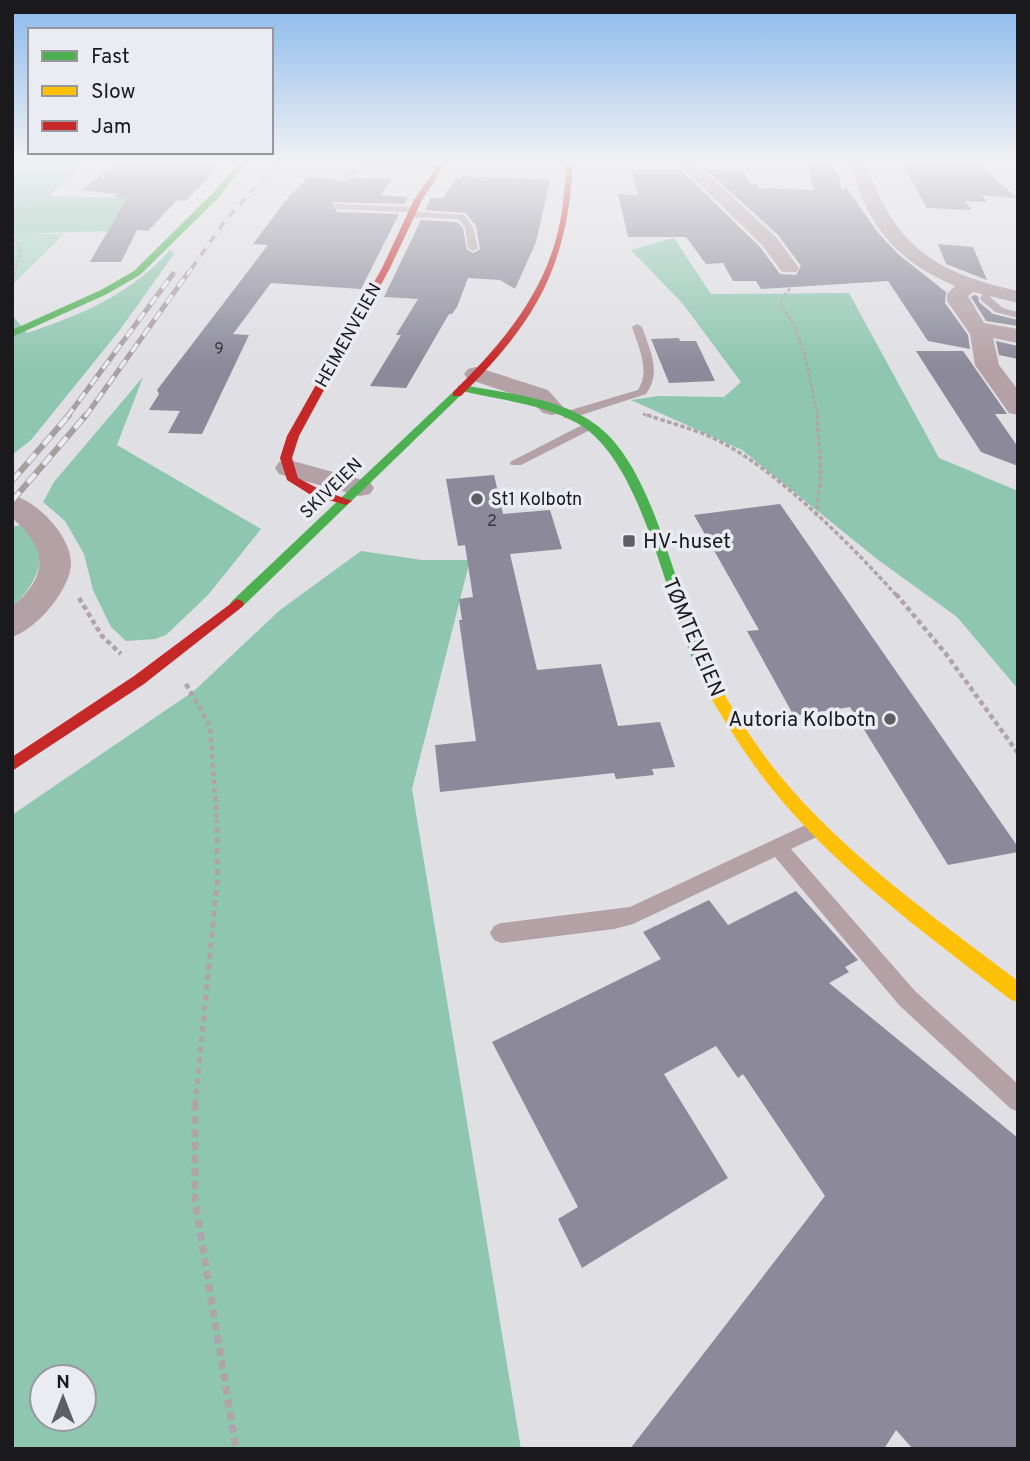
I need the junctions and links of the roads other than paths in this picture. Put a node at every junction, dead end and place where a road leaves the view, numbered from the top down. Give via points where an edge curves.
1 (181, 229) edge
2 (405, 229) edge
3 (469, 229) edge
4 (563, 229) edge
5 (756, 229) edge
6 (888, 229) edge
7 (473, 248) dead end
8 (789, 268) road end
9 (980, 289) junction
10 (1018, 297) edge
11 (1018, 315) edge
12 (636, 327) dead end
13 (977, 328) junction
14 (14, 336) edge
15 (1018, 336) edge
16 (469, 381) junction
17 (1018, 408) edge
18 (560, 412) junction
19 (588, 426) junction
20 (516, 461) dead end
21 (289, 468) joint
22 (353, 494) junction
23 (12, 503) edge
24 (12, 626) edge
25 (12, 765) edge
26 (816, 828) junction
27 (778, 847) junction
28 (501, 933) dead end
29 (1018, 993) edge
30 (1018, 1100) edge

1 - 14 street via 137,272
2 - 21 street, HEIMENVEIEN via 289,444
3 - 7 lane
4 - 16 street, SKIVEIEN via 547,283 520,326
5 - 8 street
6 - 9 street via 922,261
9 - 10 street
9 - 11 lane via 992,306
9 - 13 street via 961,291 957,297
12 - 18 lane via 651,378 648,387 608,403
13 - 15 street
13 - 17 street via 987,365
16 - 18 street, TØMTEVEIEN via 539,395
16 - 22 street, SKIVEIEN
18 - 19 street, TØMTEVEIEN
19 - 20 lane
19 - 26 street, TØMTEVEIEN via 605,438 626,472 724,708 785,795
21 - 22 street, HEIMENVEIEN
22 - 25 street, SKIVEIEN via 213,624 158,667
23 - 24 street via 47,534 54,549 55,571 48,591
26 - 27 lane
26 - 29 street, TØMTEVEIEN
27 - 28 lane via 633,915
27 - 30 lane via 907,998

